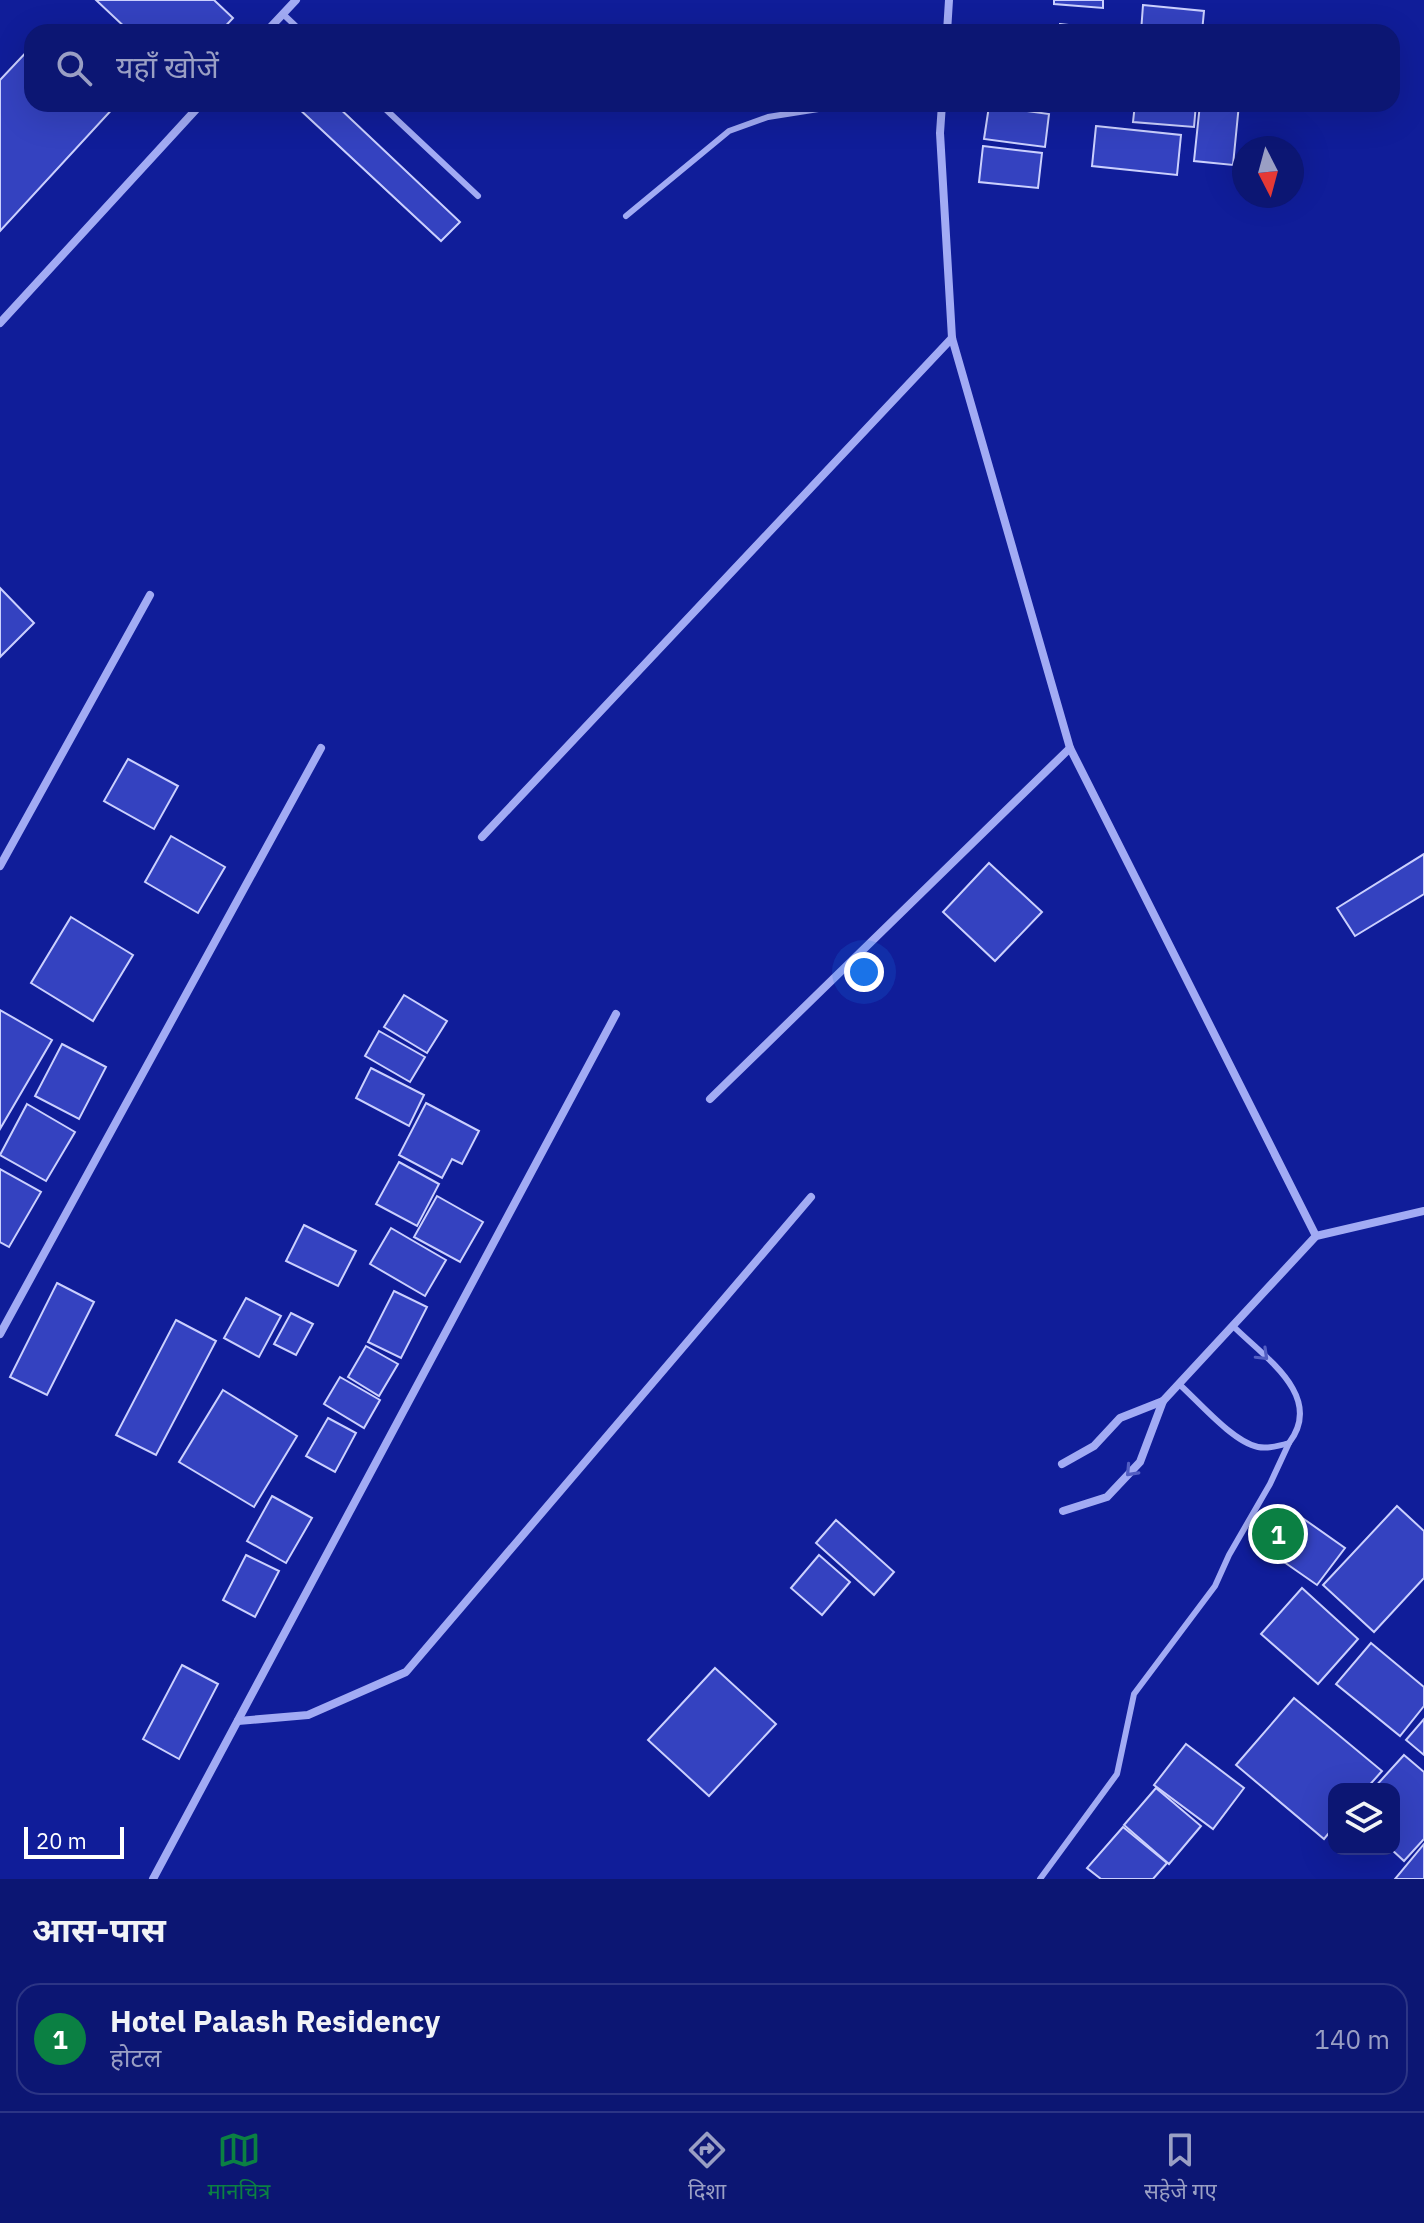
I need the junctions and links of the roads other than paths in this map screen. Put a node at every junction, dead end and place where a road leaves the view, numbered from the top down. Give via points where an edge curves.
1 (296, 0) edge
2 (949, 0) edge
3 (283, 14) junction
4 (274, 24) edge
5 (294, 24) edge
6 (948, 24) edge
7 (194, 112) edge
8 (389, 112) edge
9 (800, 112) edge
10 (941, 112) edge
11 (478, 196) dead end
12 (626, 216) dead end
13 (0, 323) edge
14 (952, 338) junction
15 (150, 595) dead end
16 (321, 748) dead end
17 (1070, 748) junction
18 (482, 837) dead end
19 (0, 866) edge
20 (616, 1014) dead end
21 (710, 1099) dead end
22 (811, 1197) dead end
23 (1424, 1211) edge
24 (1316, 1236) junction
25 (1233, 1326) junction
26 (0, 1334) edge
27 (1179, 1384) junction
28 (1163, 1401) junction
29 (1289, 1443) junction
30 (1062, 1464) dead end
31 (1063, 1511) dead end
32 (238, 1721) junction
33 (153, 1879) edge
34 (1040, 1879) edge

1 - 3 street
2 - 6 street
3 - 4 street
3 - 5 lane
7 - 13 street
8 - 11 lane
9 - 12 lane via 729,131
10 - 14 street
14 - 17 street
14 - 18 street
15 - 19 street
16 - 26 street
17 - 21 street
17 - 24 street
20 - 32 street
22 - 32 street via 406,1672 308,1715
23 - 24 street
24 - 25 street
25 - 27 street
25 -> 29 lane via 1293,1385 1301,1407 1297,1433
27 - 28 street
27 - 29 lane via 1254,1447
28 - 30 street via 1120,1418 1094,1446
28 -> 31 street via 1140,1462 1107,1497
29 - 34 lane via 1215,1586 1134,1694 1117,1774
32 - 33 street

